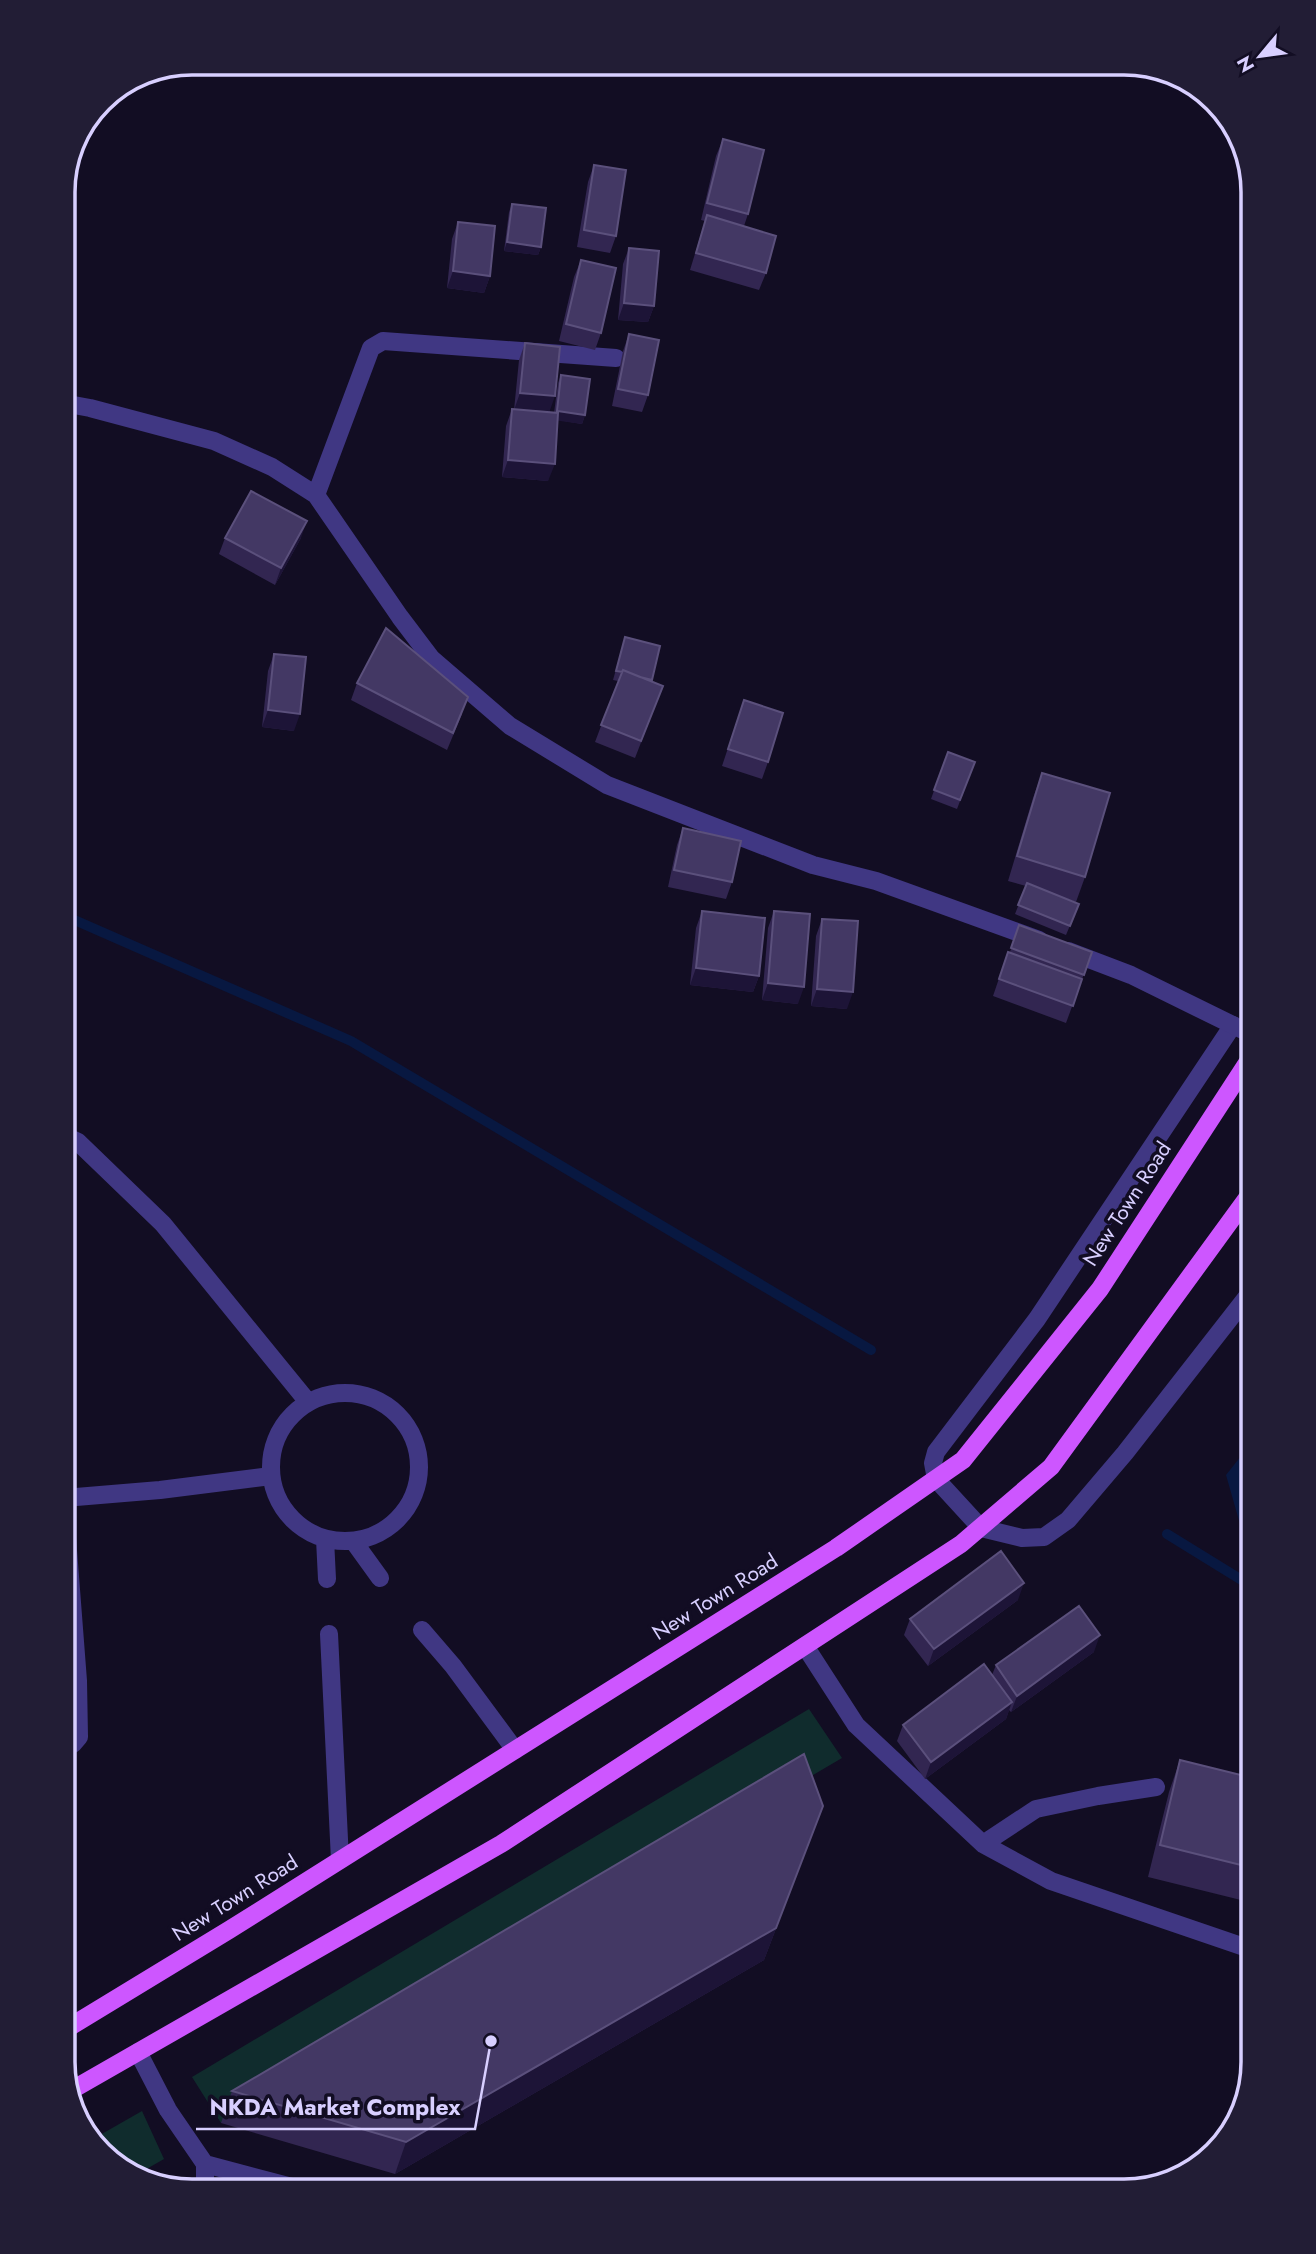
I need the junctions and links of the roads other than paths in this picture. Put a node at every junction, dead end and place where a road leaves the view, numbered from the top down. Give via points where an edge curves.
1 (616, 359) dead end
2 (75, 405) edge
3 (316, 495) junction
4 (1233, 1025) junction
5 (1241, 1029) edge
6 (1241, 1072) edge
7 (75, 1141) edge
8 (1241, 1207) edge
9 (1241, 1304) edge
10 (309, 1402) junction
11 (271, 1476) junction
12 (936, 1479) junction
13 (75, 1494) edge
14 (981, 1528) junction
15 (325, 1539) junction
16 (354, 1542) junction
17 (380, 1578) dead end
18 (327, 1579) dead end
19 (422, 1630) dead end
20 (329, 1634) dead end
21 (75, 1644) edge
22 (805, 1646) junction
23 (75, 1742) edge
24 (515, 1750) junction
25 (1156, 1787) dead end
26 (983, 1844) junction
27 (340, 1860) junction
28 (1241, 1946) edge
29 (75, 2024) edge
30 (138, 2052) junction
31 (77, 2087) edge
32 (205, 2164) junction
33 (205, 2179) edge
34 (262, 2179) edge

1 - 3 street via 376,344
2 - 3 street via 214,441 272,467
3 - 4 street via 431,658 510,726 607,785 813,865 876,881 1131,975
4 - 5 street
4 - 12 street via 1037,1319 936,1452
6 - 12 main road, New Town Road via 1100,1289 963,1460
7 - 10 street via 163,1224
8 - 14 main road via 1051,1467
9 - 14 street via 1068,1520 1044,1537 1022,1538
10 - 11 street via 287,1421 273,1447
10 - 16 street via 336,1393 365,1395 391,1409 410,1431 419,1459 417,1488 404,1514 382,1533
11 - 13 street via 160,1490
11 - 15 street via 280,1504 299,1526
12 - 14 street
12 - 24 main road, New Town Road via 836,1548
14 - 22 main road
15 - 16 street
15 - 18 street
16 - 17 street
19 - 24 street
20 - 27 street
21 - 23 street via 79,1737
22 - 26 street via 856,1725
22 - 30 main road via 501,1844
24 - 27 main road, New Town Road
25 - 26 street via 1036,1809
26 - 28 street via 1051,1881
27 - 29 main road, New Town Road
30 - 31 main road
30 - 32 street via 168,2110
32 - 33 street
32 - 34 street

